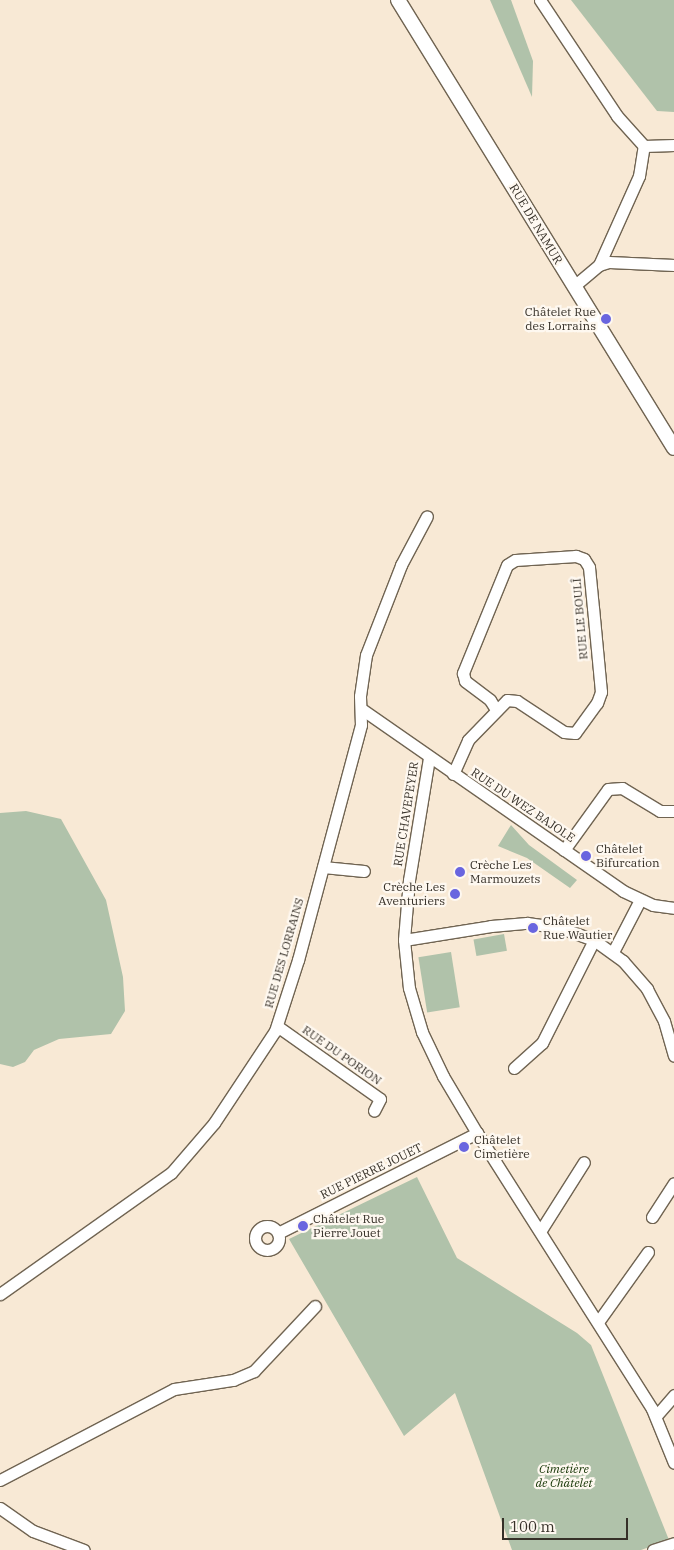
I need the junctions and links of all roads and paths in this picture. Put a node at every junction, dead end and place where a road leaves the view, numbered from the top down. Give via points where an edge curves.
1 (398, 0) edge
2 (540, 0) edge
3 (674, 145) edge
4 (644, 146) junction
5 (599, 265) junction
6 (674, 265) edge
7 (574, 286) junction
8 (674, 448) edge
9 (427, 516) dead end
10 (495, 708) junction
11 (363, 710) junction
12 (429, 758) junction
13 (453, 774) junction
14 (674, 810) edge
15 (564, 850) junction
16 (323, 867) junction
17 (364, 871) dead end
18 (640, 900) junction
19 (674, 908) edge
20 (404, 940) junction
21 (594, 940) junction
22 (613, 952) junction
23 (277, 1026) junction
24 (674, 1056) edge
25 (514, 1068) dead end
26 (374, 1111) dead end
27 (477, 1133) junction
28 (584, 1162) dead end
29 (674, 1183) edge
30 (652, 1217) dead end
31 (540, 1230) junction
32 (278, 1233) dead end
33 (648, 1252) dead end
34 (0, 1294) edge
35 (315, 1306) dead end
36 (598, 1322) junction
37 (674, 1396) edge
38 (656, 1416) junction
39 (674, 1462) edge
40 (0, 1480) edge
41 (0, 1508) edge
42 (674, 1543) edge
43 (84, 1550) edge
44 (653, 1550) edge

1 - 7 main road, RUE DE NAMUR
2 - 4 street via 617,116
3 - 4 street
4 - 5 street via 639,176
5 - 6 street via 609,262
5 - 7 street
7 - 8 main road, RUE DE NAMUR
9 - 11 street, RUE DES LORRAINS via 398,571 366,655 360,696
10 - 10 street, RUE LE BOULÎ via 506,700 517,701 564,732 575,732 597,703 601,692 589,567 584,559 576,556 515,560 507,565 463,673 465,681 490,700
10 - 13 street via 468,740
11 - 12 street, RUE DU WEZ BAJOLE
11 - 16 street, RUE DES LORRAINS
12 - 13 street, RUE DU WEZ BAJOLE
12 - 20 street, RUE CHAVEPEYER via 409,880
13 - 15 street, RUE DU WEZ BAJOLE
14 - 15 street via 660,811 622,788 608,789
15 - 18 street, RUE DU WEZ BAJOLE
16 - 17 street
16 - 23 street, RUE DES LORRAINS
18 - 19 street, RUE DU WEZ BAJOLE
18 - 22 street
20 - 21 street via 527,923 561,928
20 - 27 street, RUE CHAVEPEYER via 409,988 422,1032 443,1076
21 - 22 street
21 - 25 street via 542,1043
22 - 24 street via 639,978 658,1007
23 - 26 street, RUE DU PORION via 380,1099
23 - 34 street, RUE DES LORRAINS via 214,1123 170,1173
27 - 31 street, RUE CHAVEPEYER
27 - 32 street, RUE PIERRE JOUET
28 - 31 street
29 - 30 street
31 - 36 street, RUE CHAVEPEYER
33 - 36 street
35 - 40 street via 254,1371 233,1380 174,1389
36 - 38 street, RUE CHAVEPEYER
37 - 38 street
38 - 39 street, RUE CHAVEPEYER
41 - 43 street via 33,1530
42 - 44 street

